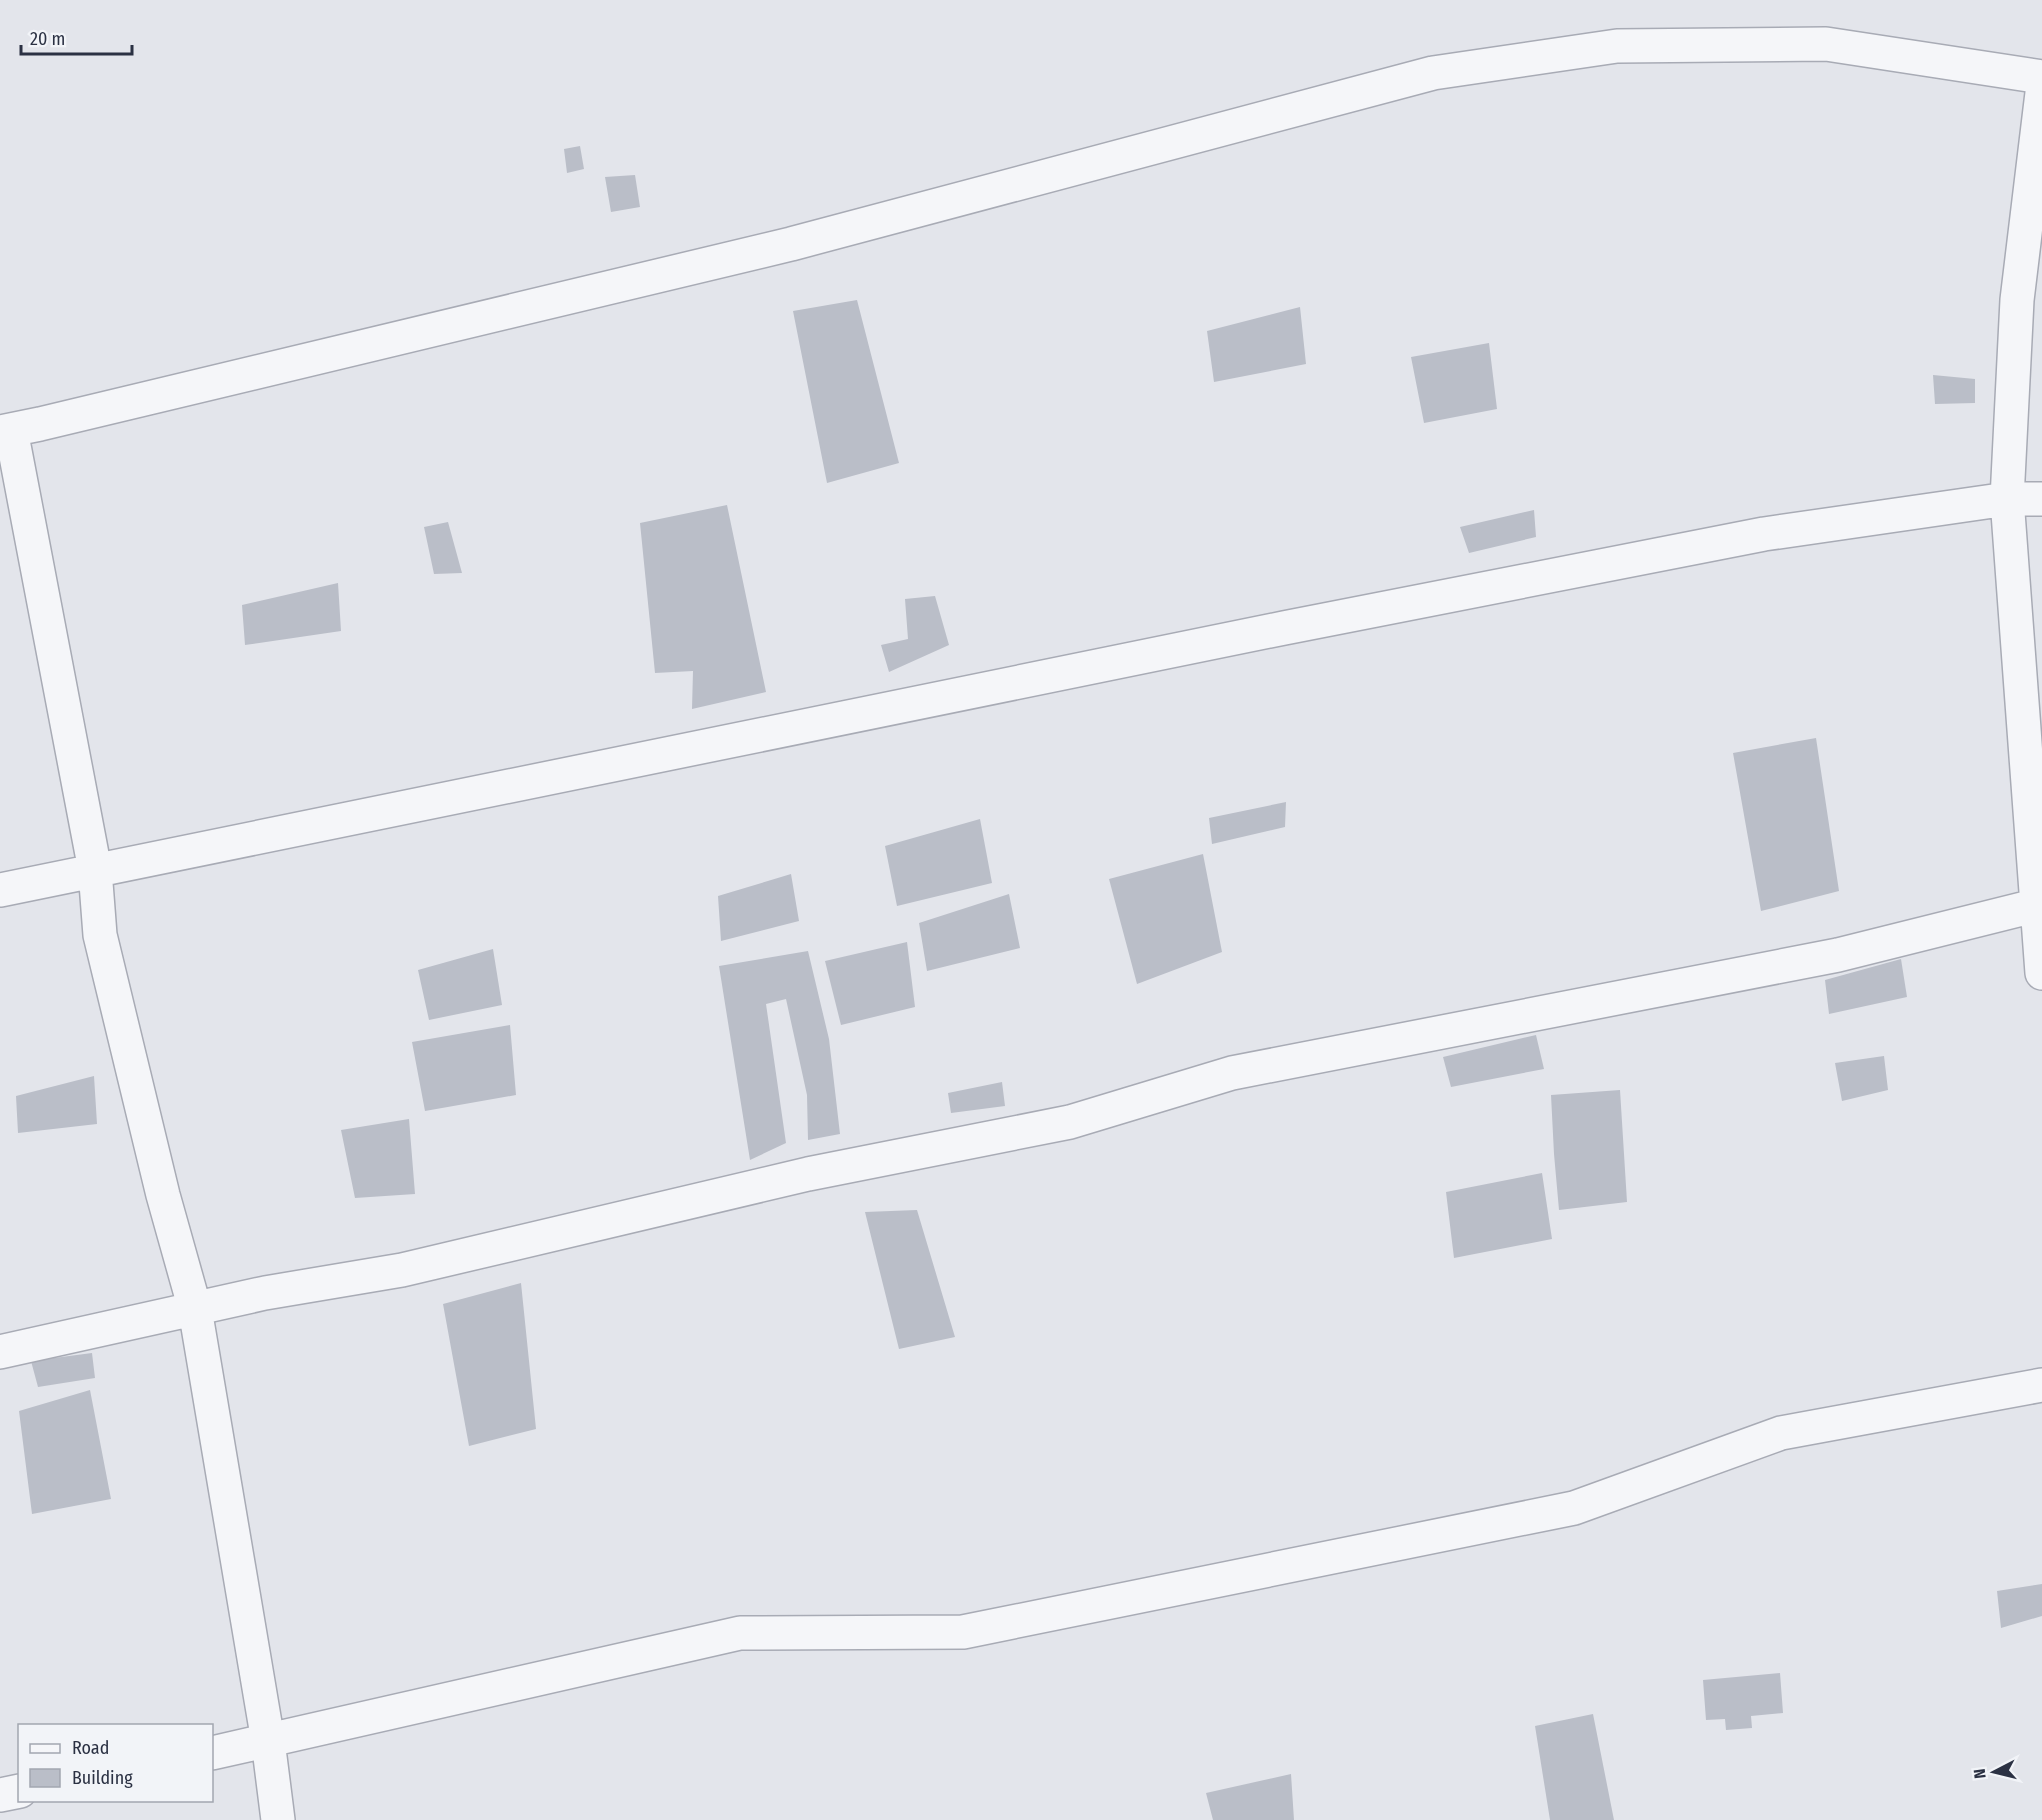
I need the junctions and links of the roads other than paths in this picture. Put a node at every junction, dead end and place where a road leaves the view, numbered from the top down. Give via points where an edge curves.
1 (2042, 77) edge
2 (2042, 93) edge
3 (6, 431) edge
4 (2042, 499) edge
5 (2007, 500) junction
6 (95, 870) junction
7 (0, 890) edge
8 (2040, 904) edge
9 (2042, 973) edge
10 (195, 1309) junction
11 (0, 1352) edge
12 (2042, 1385) edge
13 (268, 1741) junction
14 (213, 1753) edge
15 (18, 1791) edge
16 (0, 1795) edge
17 (278, 1820) edge

1 - 3 street via 1826,44 1617,46 1433,73 791,244
2 - 5 street via 2017,300
3 - 6 street
4 - 5 street
5 - 6 street via 1752,537
5 - 8 street
6 - 7 street
6 - 10 street via 100,935
8 - 9 street
8 - 10 street via 1838,955 1232,1073 1070,1122 808,1174 402,1270
10 - 11 street
10 - 13 street
12 - 13 street via 1781,1433 1574,1508 963,1632 740,1634
13 - 14 street
13 - 17 street
15 - 16 street

